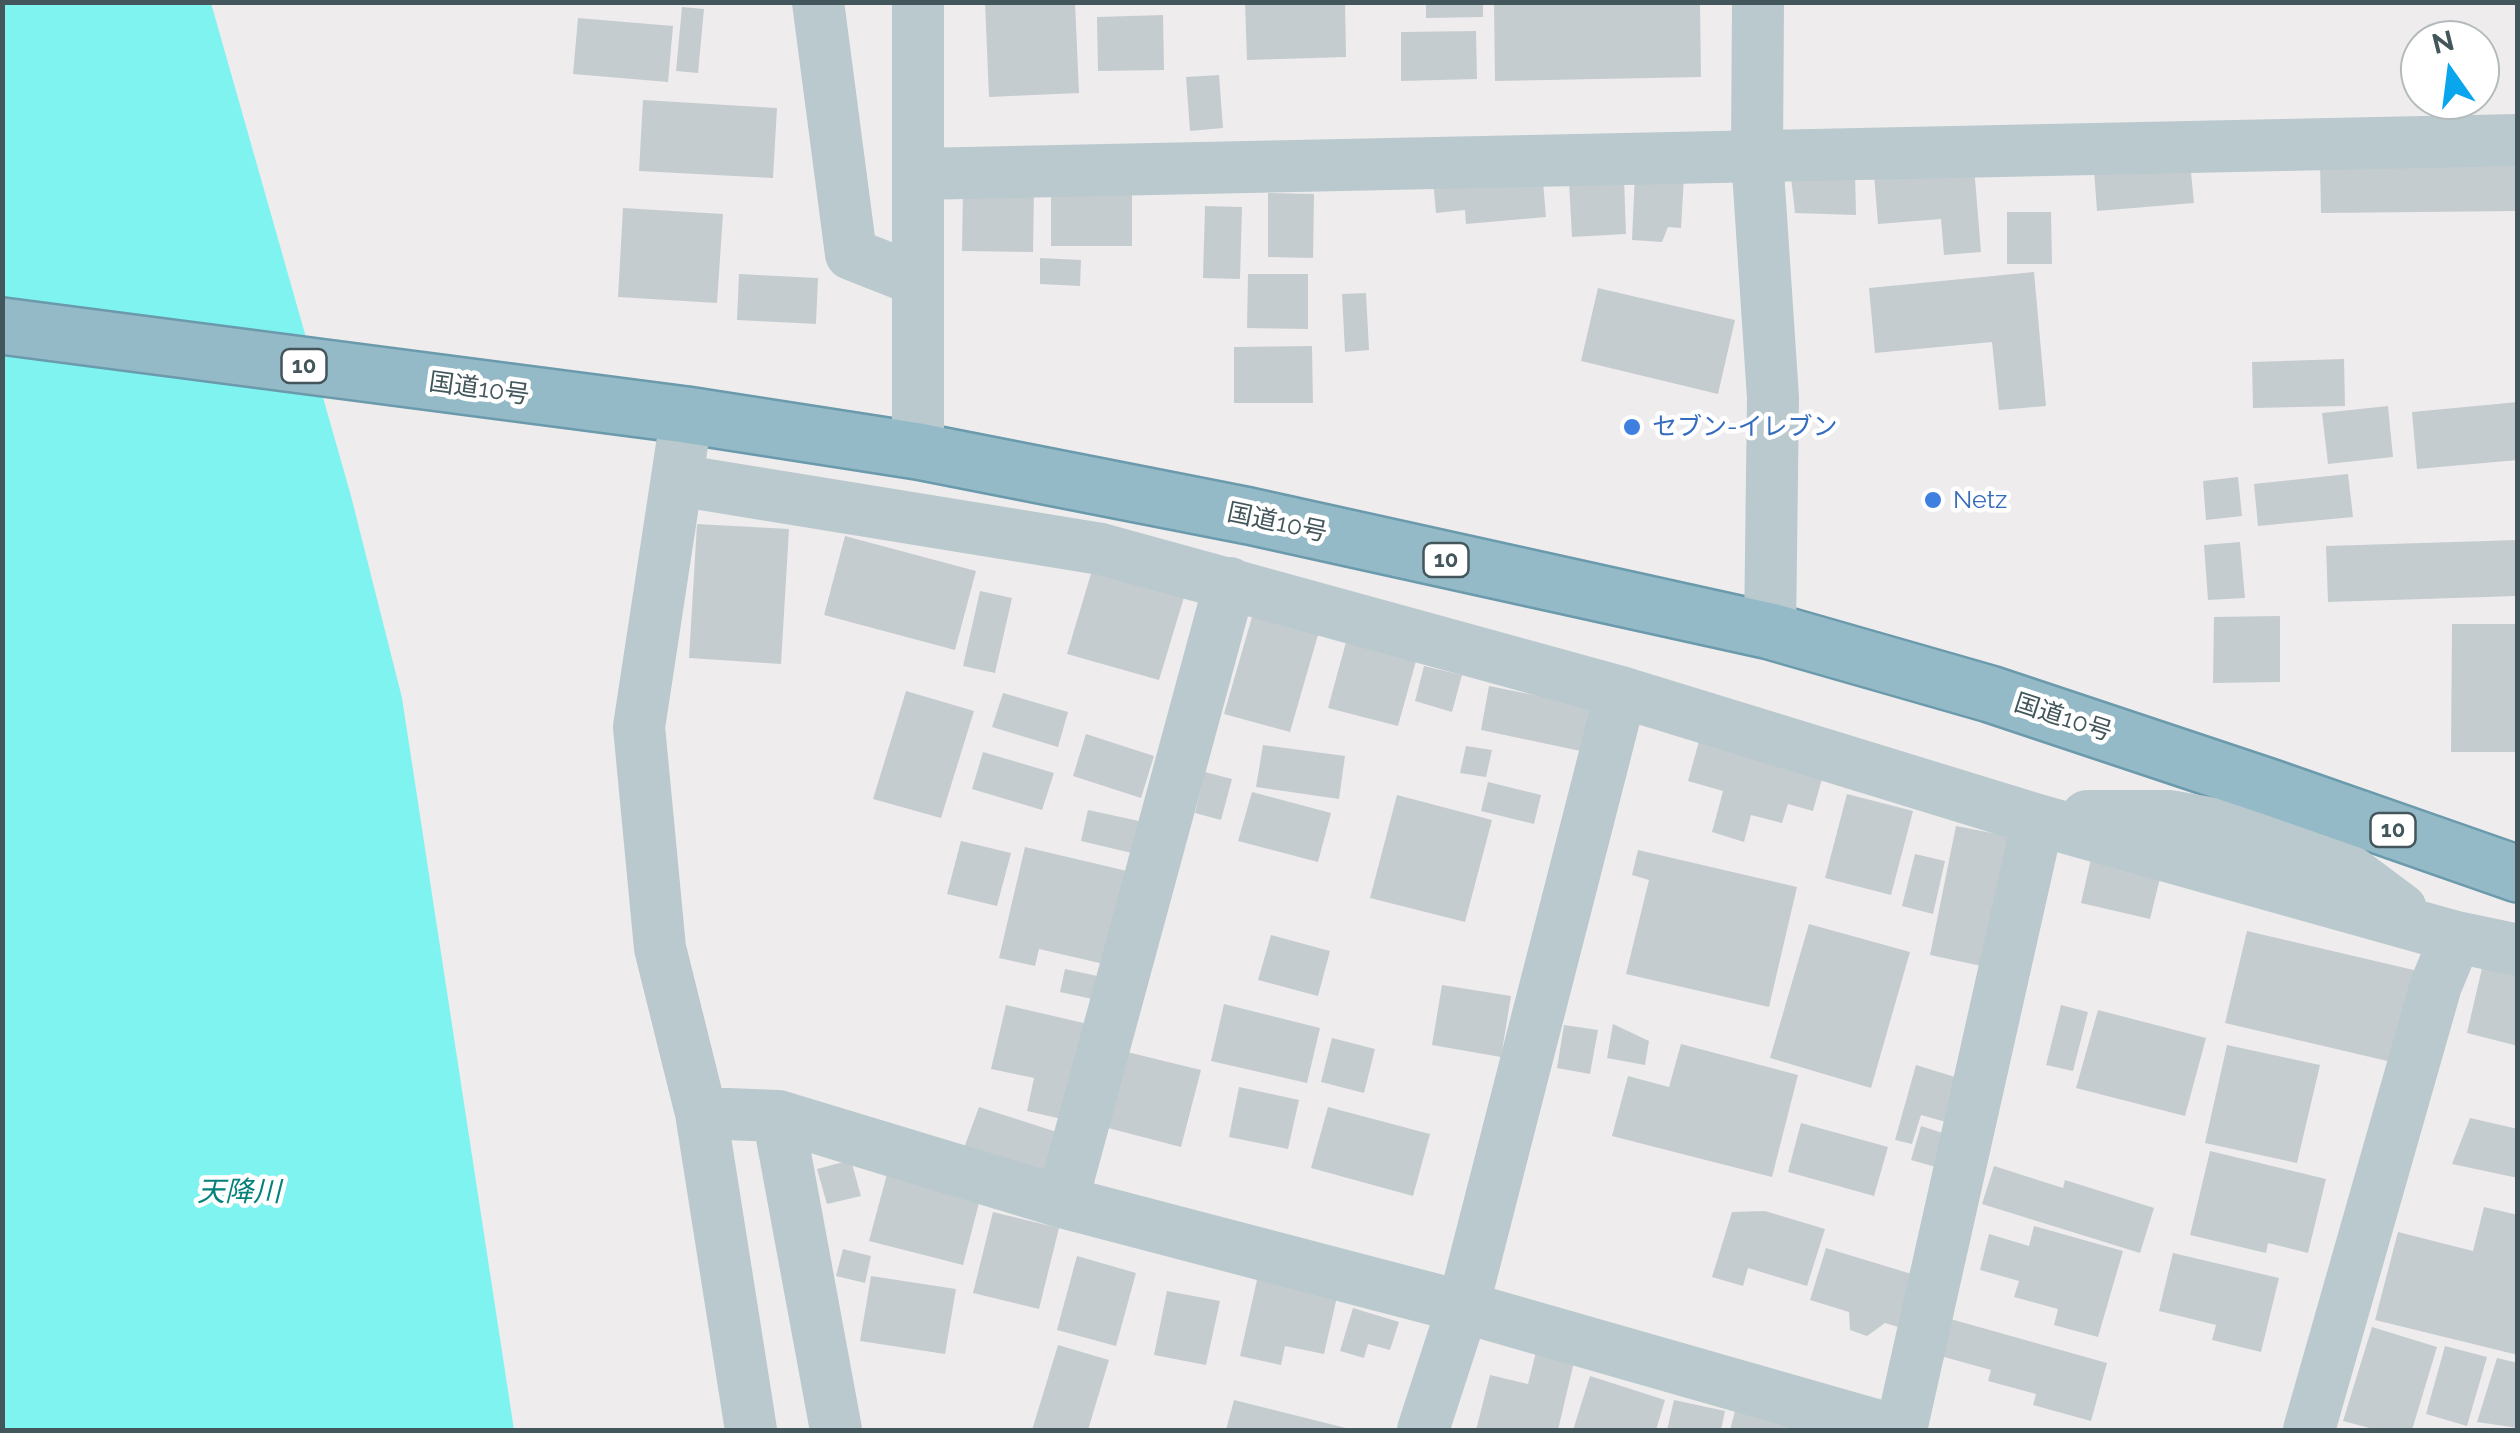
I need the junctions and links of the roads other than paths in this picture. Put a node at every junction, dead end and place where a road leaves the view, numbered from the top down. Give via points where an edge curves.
1 (818, 2) edge
2 (918, 2) edge
3 (1758, 2) edge
4 (2518, 140) edge
5 (1757, 156) junction
6 (918, 174) junction
7 (917, 280) junction
8 (2, 326) edge
9 (686, 415) junction
10 (918, 451) junction
11 (677, 480) junction
12 (1230, 583) junction
13 (1770, 631) junction
14 (1621, 692) junction
15 (2259, 808) junction
16 (2038, 820) junction
17 (2518, 874) edge
18 (2456, 936) junction
19 (2518, 950) edge
20 (701, 1113) junction
21 (778, 1116) junction
22 (1062, 1202) junction
23 (1463, 1308) junction
24 (751, 1430) edge
25 (836, 1430) edge
26 (1423, 1430) edge
27 (1893, 1430) edge
28 (1901, 1430) edge
29 (2308, 1430) edge

1 - 7 street via 851,254
2 - 6 street
3 - 5 street
4 - 5 street
5 - 6 street
5 - 13 street via 1773,398
6 - 7 street
7 - 10 street
8 - 9 highway, 国道10号 / 10
9 - 10 highway, 国道10号 / 10
9 - 11 street
10 - 13 highway, 国道10号 / 10
11 - 12 street via 1102,550
11 - 20 street via 638,727 660,948
12 - 14 street
12 - 22 street
13 - 15 highway, 国道10号 / 10 via 1990,694
14 - 16 street
14 - 23 street
15 - 16 street
15 - 17 highway, 国道10号 / 10
15 - 18 street via 2394,905
16 - 18 street
16 - 28 street
18 - 19 street
18 - 29 street via 2436,984
20 - 21 street
20 - 24 street
21 - 22 street
21 - 25 street
22 - 23 street
23 - 26 street
23 - 27 street

